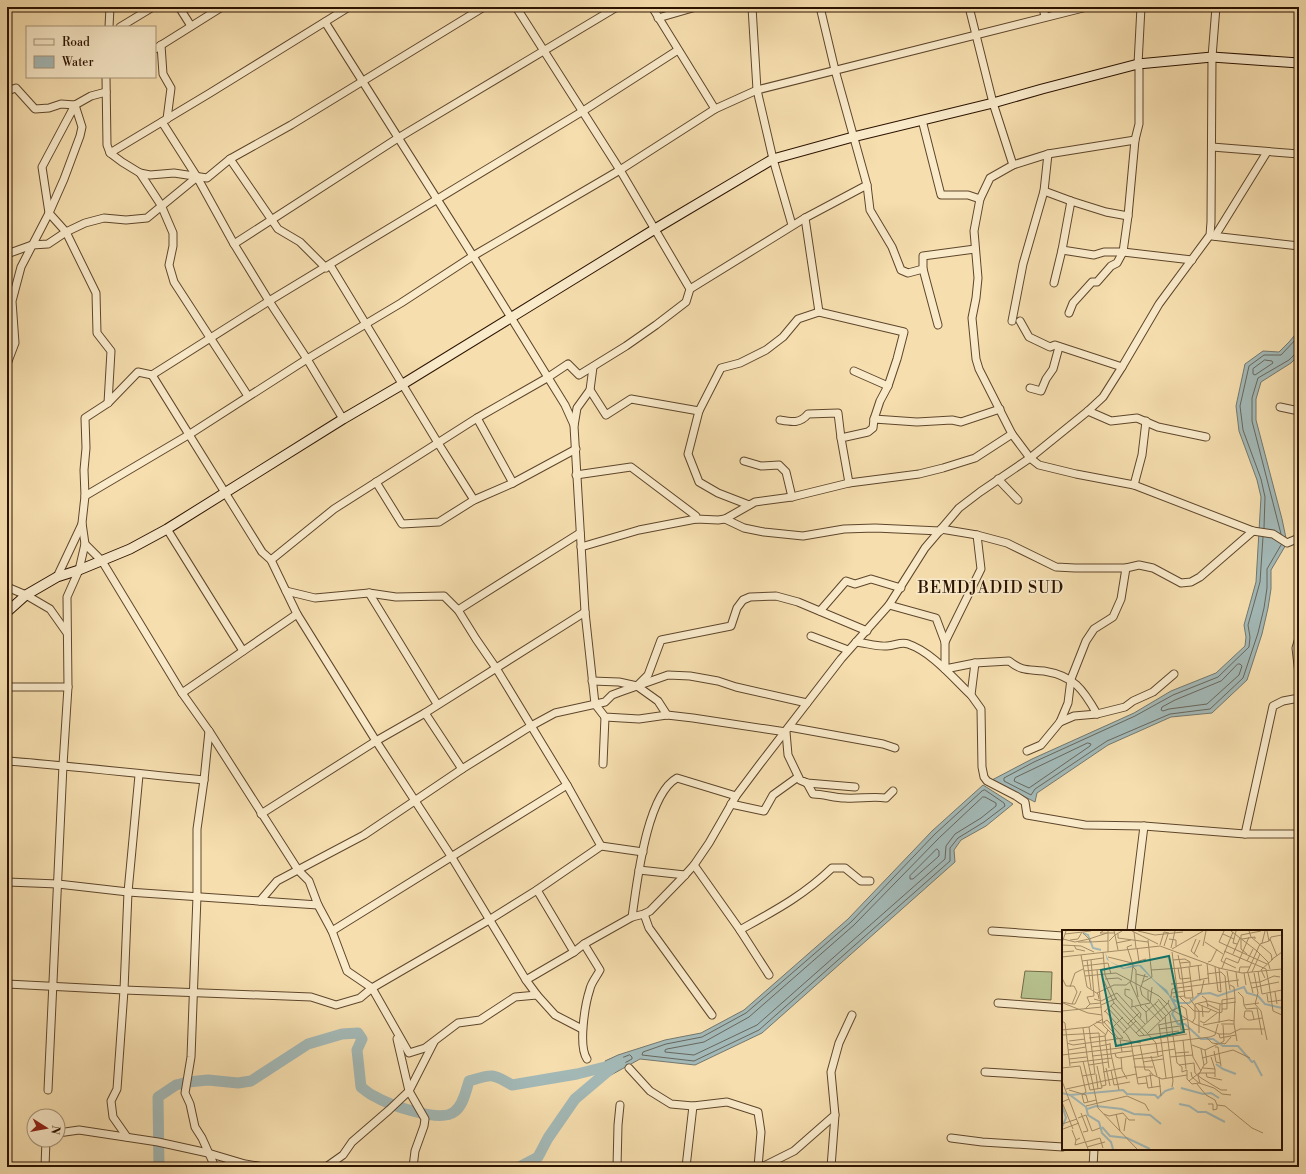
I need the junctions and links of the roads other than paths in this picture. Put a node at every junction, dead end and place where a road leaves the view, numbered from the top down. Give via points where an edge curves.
1 (110, 7) edge
2 (153, 7) edge
3 (179, 7) edge
4 (222, 7) edge
5 (349, 7) edge
6 (484, 7) edge
7 (516, 7) edge
8 (617, 7) edge
9 (652, 7) edge
10 (696, 7) edge
11 (752, 7) edge
12 (820, 7) edge
13 (969, 7) edge
14 (1043, 7) edge
15 (1087, 7) edge
16 (1140, 7) edge
17 (1216, 7) edge
18 (1045, 17) junction
19 (658, 18) junction
20 (325, 22) junction
21 (109, 26) edge
22 (122, 26) edge
23 (191, 26) junction
24 (976, 34) junction
25 (158, 47) edge
26 (543, 50) junction
27 (678, 50) junction
28 (1212, 57) junction
29 (1299, 63) edge
30 (1138, 64) junction
31 (836, 70) junction
32 (107, 78) edge
33 (363, 81) junction
34 (757, 90) junction
35 (7, 91) edge
36 (106, 92) junction
37 (993, 104) junction
38 (75, 105) junction
39 (715, 109) junction
40 (583, 111) junction
41 (164, 120) junction
42 (922, 120) junction
43 (853, 137) junction
44 (398, 138) junction
45 (1135, 140) junction
46 (1212, 147) junction
47 (1267, 152) junction
48 (110, 153) junction
49 (1048, 154) junction
50 (1299, 154) edge
51 (230, 159) junction
52 (772, 159) junction
53 (1013, 165) junction
54 (620, 170) junction
55 (140, 173) junction
56 (197, 177) junction
57 (867, 185) junction
58 (1044, 192) junction
59 (980, 199) junction
60 (437, 200) junction
61 (1071, 201) junction
62 (161, 205) junction
63 (49, 213) junction
64 (1128, 216) junction
65 (805, 218) junction
66 (271, 219) junction
67 (792, 225) junction
68 (655, 229) junction
69 (66, 232) junction
70 (1213, 236) junction
71 (234, 244) junction
72 (32, 245) junction
73 (1299, 246) edge
74 (975, 249) junction
75 (1062, 250) junction
76 (1122, 252) junction
77 (7, 254) edge
78 (473, 256) junction
79 (1192, 260) junction
80 (328, 266) junction
81 (923, 269) junction
82 (1054, 282) dead end
83 (690, 289) junction
84 (269, 301) junction
85 (819, 312) junction
86 (1069, 313) dead end
87 (511, 318) junction
88 (1012, 321) dead end
89 (1020, 321) dead end
90 (365, 324) junction
91 (938, 325) dead end
92 (211, 338) junction
93 (1059, 347) junction
94 (307, 359) junction
95 (7, 364) edge
96 (593, 367) junction
97 (1122, 367) junction
98 (854, 371) dead end
99 (152, 375) junction
100 (548, 378) junction
101 (403, 384) junction
102 (888, 386) junction
103 (1030, 388) dead end
104 (590, 390) junction
105 (248, 396) junction
106 (108, 402) junction
107 (1280, 407) dead end
108 (1000, 409) junction
109 (699, 411) junction
110 (1299, 411) edge
111 (1088, 412) junction
112 (477, 418) junction
113 (342, 419) junction
114 (874, 419) junction
115 (780, 420) dead end
116 (1146, 421) junction
117 (574, 426) junction
118 (190, 434) junction
119 (1012, 434) junction
120 (1206, 437) dead end
121 (840, 438) junction
122 (438, 443) junction
123 (576, 449) junction
124 (1030, 458) junction
125 (744, 461) dead end
126 (576, 475) junction
127 (998, 479) junction
128 (376, 482) junction
129 (513, 483) junction
130 (849, 483) junction
131 (1134, 485) junction
132 (225, 492) junction
133 (85, 496) junction
134 (792, 497) junction
135 (474, 500) junction
136 (1018, 500) dead end
137 (749, 505) junction
138 (696, 519) junction
139 (725, 519) junction
140 (82, 523) junction
141 (167, 529) junction
142 (940, 530) junction
143 (1253, 531) junction
144 (580, 533) junction
145 (977, 535) junction
146 (1299, 538) edge
147 (85, 544) junction
148 (581, 547) junction
149 (271, 560) junction
150 (102, 561) junction
151 (1126, 568) junction
152 (79, 570) junction
153 (56, 577) junction
154 (7, 587) edge
155 (901, 588) junction
156 (286, 591) junction
157 (369, 593) junction
158 (26, 595) junction
159 (889, 605) junction
160 (458, 610) junction
161 (820, 611) junction
162 (7, 612) edge
163 (585, 612) junction
164 (297, 614) junction
165 (867, 631) junction
166 (67, 634) junction
167 (811, 636) dead end
168 (1299, 638) edge
169 (856, 642) junction
170 (945, 642) junction
171 (1298, 648) edge
172 (243, 650) junction
173 (848, 650) junction
174 (975, 663) junction
175 (496, 668) junction
176 (944, 669) junction
177 (1174, 674) dead end
178 (1299, 674) edge
179 (1071, 679) junction
180 (592, 681) junction
181 (637, 686) junction
182 (7, 687) edge
183 (68, 687) junction
184 (182, 692) junction
185 (971, 695) junction
186 (1299, 698) edge
187 (807, 703) junction
188 (437, 704) junction
189 (595, 704) junction
190 (425, 713) junction
191 (1097, 714) junction
192 (667, 715) junction
193 (605, 717) junction
194 (1060, 722) junction
195 (531, 726) junction
196 (209, 730) junction
197 (787, 730) junction
198 (376, 741) junction
199 (895, 748) dead end
200 (1027, 751) dead end
201 (7, 761) edge
202 (603, 764) dead end
203 (63, 765) junction
204 (462, 769) junction
205 (139, 774) junction
206 (798, 777) junction
207 (204, 780) junction
208 (807, 783) junction
209 (567, 785) junction
210 (855, 787) dead end
211 (893, 791) dead end
212 (736, 796) junction
213 (415, 800) junction
214 (731, 804) junction
215 (261, 814) junction
216 (1144, 826) junction
217 (1245, 834) junction
218 (1299, 834) edge
219 (601, 846) junction
220 (643, 852) junction
221 (451, 856) junction
222 (694, 865) junction
223 (298, 870) junction
224 (639, 870) junction
225 (685, 875) junction
226 (870, 881) dead end
227 (7, 882) edge
228 (58, 884) junction
229 (537, 890) junction
230 (128, 892) junction
231 (197, 896) junction
232 (260, 901) junction
233 (318, 905) junction
234 (644, 914) junction
235 (632, 917) junction
236 (489, 920) junction
237 (332, 930) junction
238 (740, 930) junction
239 (1131, 930) edge
240 (992, 931) dead end
241 (1062, 936) edge
242 (584, 944) junction
243 (574, 952) junction
244 (769, 975) dead end
245 (526, 980) junction
246 (7, 984) edge
247 (54, 986) junction
248 (372, 988) junction
249 (124, 990) junction
250 (193, 993) junction
251 (537, 995) junction
252 (998, 1003) dead end
253 (1062, 1008) edge
254 (712, 1015) dead end
255 (852, 1015) dead end
256 (393, 1026) junction
257 (582, 1029) junction
258 (434, 1040) junction
259 (587, 1059) dead end
260 (629, 1068) dead end
261 (985, 1072) dead end
262 (1062, 1077) edge
263 (48, 1090) dead end
264 (409, 1091) junction
265 (620, 1105) dead end
266 (693, 1106) junction
267 (836, 1115) junction
268 (66, 1132) edge
269 (127, 1137) junction
270 (951, 1138) dead end
271 (46, 1148) edge
272 (1062, 1148) edge
273 (1094, 1150) edge
274 (208, 1153) junction
275 (45, 1167) edge
276 (215, 1167) edge
277 (264, 1167) edge
278 (326, 1167) edge
279 (413, 1167) edge
280 (616, 1167) edge
281 (686, 1167) edge
282 (758, 1167) edge
283 (762, 1167) edge
284 (831, 1167) edge
285 (1093, 1167) edge

1 - 21 street
2 - 22 street
3 - 23 street
4 - 23 street
5 - 20 street
6 - 33 street
7 - 26 street
8 - 26 street
9 - 19 street
10 - 19 street
11 - 34 street
12 - 31 street
13 - 24 street
14 - 18 street
15 - 18 street
16 - 30 street
17 - 28 street
18 - 24 street
19 - 27 street
20 - 33 street
20 - 41 street
23 - 25 street
24 - 31 street
24 - 37 street
25 - 41 street via 163,74 171,88
26 - 40 street
26 - 44 street
27 - 39 street
27 - 40 street
28 - 29 street
28 - 30 street
28 - 46 street
30 - 37 street via 1042,88
30 - 45 street via 1139,124
31 - 34 street
31 - 43 street
32 - 36 street
33 - 44 street
33 - 51 street
34 - 39 street
34 - 52 street
35 - 38 street via 16,88 35,109 61,104
36 - 38 street via 91,96
36 - 48 street via 107,145
37 - 42 street
37 - 53 street
38 - 63 street via 82,127 80,136
38 - 63 street via 42,167
39 - 54 street
40 - 54 street
40 - 60 street
41 - 48 street
41 - 56 street
42 - 43 street
42 - 59 street via 941,195 968,195
43 - 52 street
43 - 57 street
44 - 60 street
44 - 66 street
45 - 49 street
45 - 64 street
46 - 47 street
46 - 70 street
47 - 50 street
47 - 70 street
48 - 55 street
49 - 53 street
49 - 58 street
51 - 56 street via 207,178
51 - 66 street
52 - 67 street
52 - 68 street
53 - 59 street via 990,178
54 - 68 street
54 - 78 street
55 - 56 street via 174,173
55 - 62 street
56 - 62 street
56 - 71 street
57 - 65 street
57 - 81 street via 870,210 892,246 901,270 908,273
58 - 61 street
58 - 88 street via 1023,264
59 - 74 street via 974,231
60 - 78 street
60 - 80 street
61 - 64 street
61 - 75 street
62 - 69 street via 147,218 104,218
62 - 92 street via 173,233 169,265 174,282
63 - 69 street
63 - 72 street
64 - 76 street
65 - 67 street
65 - 85 street
66 - 71 street
66 - 80 street via 278,229 300,242
67 - 83 street
68 - 83 street
68 - 87 street
69 - 72 street via 48,244
69 - 106 street via 96,293 97,333 111,351
70 - 73 street
70 - 79 street
71 - 84 street
72 - 77 street
72 - 95 street via 21,267 12,301 15,343
74 - 81 street via 923,256
74 - 108 street via 978,278 972,318 976,359
75 - 76 street via 1094,255
75 - 82 street
76 - 79 street
76 - 86 street via 1117,263 1097,282 1092,282 1073,303
78 - 87 street
78 - 90 street via 407,300
79 - 97 street via 1159,304
80 - 84 street
80 - 90 street
81 - 91 street
83 - 96 street via 686,302
84 - 92 street
84 - 94 street
85 - 102 street via 904,332
85 - 109 street via 798,319 783,337 766,350 740,363 721,368
87 - 100 street
87 - 101 street
89 - 93 street via 1030,337 1050,347
90 - 94 street
90 - 101 street
92 - 99 street
92 - 105 street
93 - 97 street
93 - 103 street via 1053,369 1041,391
94 - 105 street
94 - 113 street
96 - 100 street via 579,375 568,364
96 - 104 street
97 - 111 street via 1103,397
98 - 102 street
99 - 106 street via 138,372
99 - 118 street
100 - 112 street
100 - 117 street via 565,405
101 - 113 street
101 - 122 street
102 - 114 street
104 - 109 street via 606,415 631,399
104 - 117 street via 577,408
105 - 118 street
106 - 133 street via 85,418
107 - 110 street
108 - 114 street via 961,422
108 - 119 street
109 - 137 street via 688,454 699,482 718,493
111 - 116 street via 1111,420 1137,418
111 - 124 street
112 - 122 street
112 - 129 street
113 - 132 street
114 - 121 street via 873,428 868,432
115 - 121 street via 796,422 808,414 838,413
116 - 120 street via 1164,429
116 - 131 street via 1142,454
117 - 123 street
118 - 132 street
118 - 133 street
119 - 124 street
119 - 130 street via 975,458 943,468 919,474
121 - 130 street
122 - 128 street
122 - 135 street
123 - 126 street
123 - 129 street
124 - 127 street
124 - 131 street via 1038,465
125 - 134 street via 761,466 779,465 786,472
126 - 138 street via 630,466 696,516
126 - 144 street
127 - 136 street
127 - 142 street via 959,508
128 - 135 street via 402,524 439,522
128 - 149 street via 334,509
129 - 135 street
130 - 134 street
131 - 143 street
132 - 141 street
132 - 149 street via 262,552
133 - 140 street
134 - 137 street
137 - 139 street
138 - 139 street
138 - 148 street via 638,530
139 - 142 street via 744,528 803,536 844,528
140 - 147 street
140 - 153 street
141 - 150 street
141 - 172 street
142 - 145 street
142 - 155 street via 925,548
143 - 146 street via 1273,534 1287,543
143 - 151 street via 1191,582 1181,583 1153,568 1139,565
144 - 148 street
144 - 160 street
145 - 151 street via 1007,543 1056,567
145 - 170 street via 981,569
147 - 150 street
147 - 152 street
148 - 163 street
149 - 156 street
150 - 152 street
150 - 184 street
151 - 179 street via 1122,599 1113,617 1094,629 1086,640
152 - 153 street
152 - 166 street via 67,597
153 - 158 street
154 - 158 street
155 - 159 street
155 - 161 street via 871,579 855,584 846,581
156 - 157 street via 315,598
156 - 164 street
157 - 160 street via 396,597 444,596
157 - 188 street
158 - 162 street
158 - 166 street via 50,609
159 - 165 street
159 - 170 street via 936,618
160 - 175 street
161 - 165 street
161 - 181 street via 776,596 750,597 743,600 737,608 731,626 662,640 648,675
163 - 175 street
163 - 180 street
164 - 172 street
164 - 198 street
165 - 169 street
166 - 183 street
167 - 173 street
168 - 171 street
169 - 173 street
169 - 176 street via 887,646 908,644 926,654
170 - 176 street
171 - 178 street
172 - 184 street
173 - 187 street
174 - 176 street
174 - 179 street via 1009,661 1024,670 1044,671
174 - 185 street
175 - 188 street
175 - 195 street
176 - 185 street
177 - 191 street via 1153,692 1133,701 1125,708
179 - 191 street via 1087,696
179 - 194 street via 1068,703
180 - 181 street
180 - 189 street
181 - 187 street via 668,675 690,676
181 - 189 street
181 - 192 street via 658,701
182 - 183 street
183 - 203 street
184 - 196 street
185 - 216 street via 981,709 984,777 1025,802 1027,815 1085,826
186 - 217 street via 1273,706
187 - 197 street
188 - 190 street
189 - 193 street
189 - 195 street via 555,713
190 - 198 street
190 - 204 street
191 - 194 street via 1074,716
192 - 193 street via 639,719
192 - 197 street
193 - 202 street
194 - 200 street via 1041,744
195 - 204 street
195 - 209 street
196 - 207 street
196 - 215 street
197 - 199 street
197 - 206 street via 788,755
197 - 212 street
198 - 213 street
198 - 215 street
201 - 203 street
203 - 205 street
203 - 228 street
204 - 213 street
205 - 207 street
205 - 230 street
206 - 208 street
206 - 214 street via 772,795 764,812
207 - 231 street via 197,829
208 - 210 street
208 - 211 street via 813,794 845,798 886,798
209 - 219 street
209 - 221 street
212 - 214 street
212 - 220 street via 677,778 670,782 654,809
213 - 221 street
213 - 223 street via 364,835
214 - 222 street
215 - 223 street
216 - 217 street
216 - 239 street
217 - 218 street
219 - 220 street
219 - 229 street
220 - 224 street
221 - 236 street
221 - 237 street
222 - 225 street
222 - 238 street
223 - 232 street via 277,881
223 - 233 street via 309,881
224 - 225 street
224 - 235 street
225 - 234 street
226 - 238 street via 861,881 845,868 832,868 796,899
227 - 228 street
228 - 230 street
228 - 247 street
229 - 236 street
229 - 243 street
230 - 231 street
230 - 249 street
231 - 232 street
231 - 250 street
232 - 233 street
233 - 237 street
234 - 235 street
234 - 254 street via 649,928
235 - 242 street
236 - 245 street
236 - 248 street
237 - 248 street via 347,971
238 - 244 street
240 - 241 street
242 - 243 street
242 - 257 street via 600,970 590,988
243 - 245 street
245 - 251 street
246 - 247 street
247 - 249 street
247 - 263 street
248 - 250 street via 360,998 336,1005 311,997
248 - 256 street
249 - 250 street
249 - 269 street via 117,1089 112,1101 113,1117
250 - 274 street via 191,1056 185,1093 195,1127
251 - 257 street via 554,1015
251 - 258 street via 515,997 480,1020 458,1023
252 - 253 street
255 - 267 street via 837,1047 831,1072
256 - 258 street via 408,1053 425,1048
256 - 264 street
257 - 259 street via 584,1054
258 - 264 street
260 - 266 street via 650,1091 671,1104
261 - 262 street
264 - 278 street via 352,1142 343,1155
264 - 279 street via 425,1119
265 - 280 street
266 - 281 street
266 - 282 street via 727,1102 758,1112 761,1132
267 - 283 street via 794,1151
267 - 284 street
268 - 269 street via 79,1130
269 - 274 street
270 - 272 street
271 - 275 street
273 - 285 street
274 - 276 street
274 - 277 street

